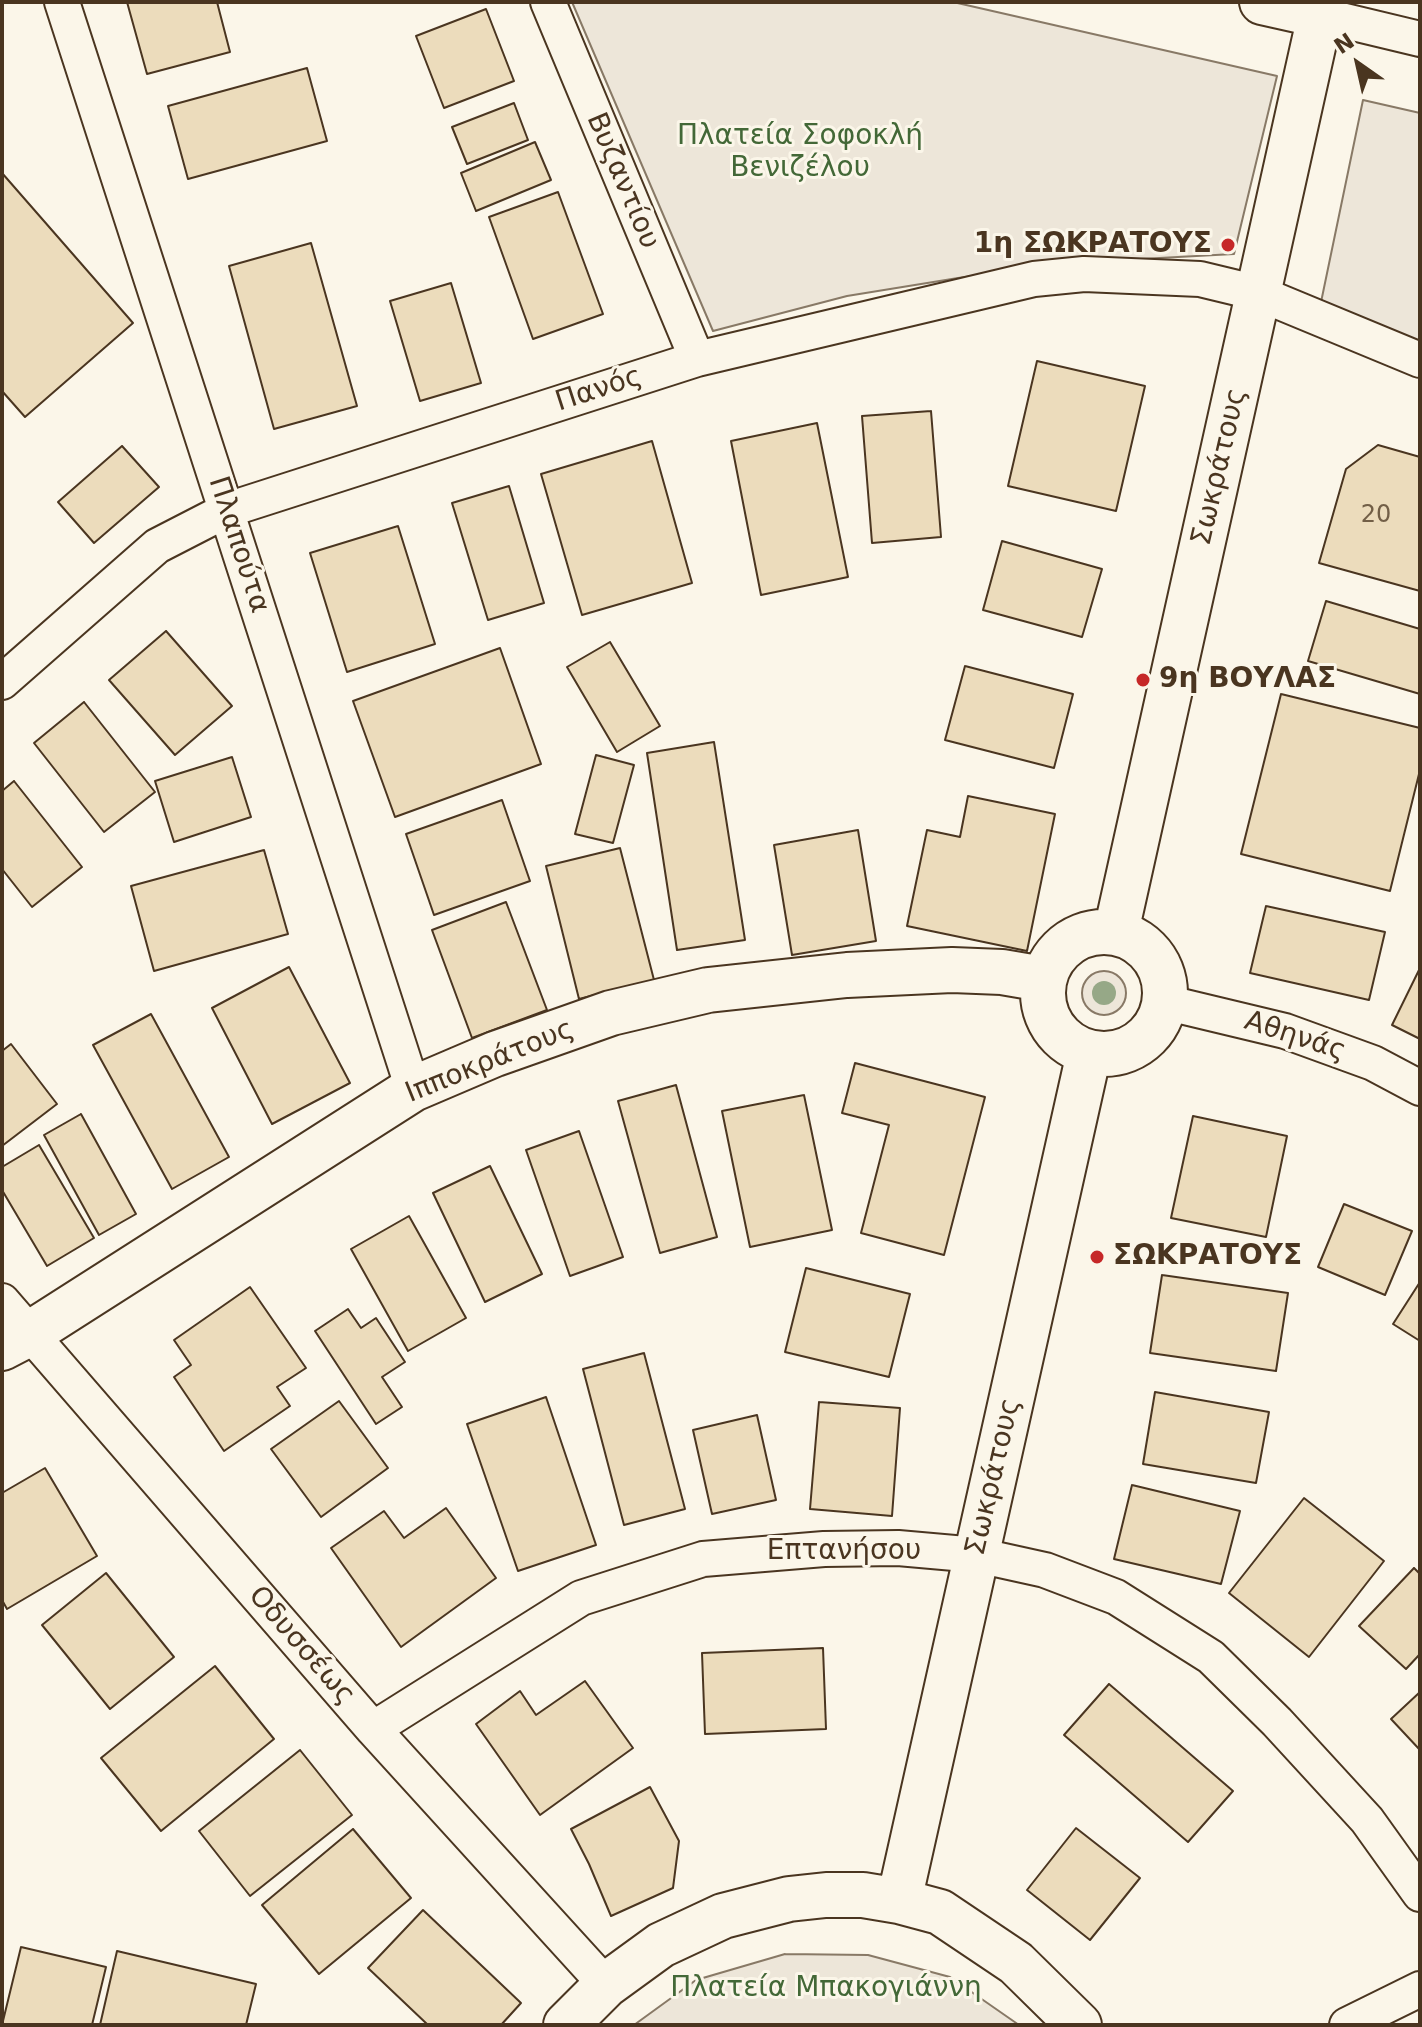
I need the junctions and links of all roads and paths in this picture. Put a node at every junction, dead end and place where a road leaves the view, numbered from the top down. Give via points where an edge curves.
1 (62, 2) edge
2 (548, 2) edge
3 (1262, 2) edge
4 (1322, 9) edge
5 (1420, 39) edge
6 (1258, 293) junction
7 (697, 359) junction
8 (1420, 360) edge
9 (227, 510) junction
10 (2, 682) edge
11 (1116, 932) junction
12 (1043, 979) junction
13 (1164, 1002) junction
14 (1089, 1053) junction
15 (1420, 1088) edge
16 (413, 1089) junction
17 (2, 1301) edge
18 (16, 1341) edge
19 (977, 1555) junction
20 (373, 1729) junction
21 (1420, 1894) edge
22 (899, 1901) junction
23 (606, 1985) junction
24 (1420, 1989) edge
25 (566, 2025) edge
26 (1079, 2025) edge
27 (1347, 2025) edge

1 - 9 street, Πλαπούτα
2 - 7 street, Βυζαντίου
3 - 4 street
4 - 5 street
4 - 6 street, Σωκράτους
6 - 7 street, Πανός via 1200,279 1142,275 1034,279
6 - 8 street, Πανός
6 - 11 street, Σωκράτους
7 - 9 street, Πανός
9 - 10 street, Πανός via 157,546
9 - 16 street, Πλαπούτα
11 - 12 street via 1097,931 1063,946
11 - 13 street via 1155,957 1162,971
12 - 14 street via 1046,1016 1071,1045
12 - 16 street, Ιπποκράτους via 952,970 708,990 611,1013
13 - 14 street via 1159,1019 1138,1044 1114,1053
13 - 15 street, Αθηνάς via 1285,1031 1373,1063
14 - 19 street, Σωκράτους
16 - 18 street, Ιπποκράτους
17 - 18 street, Οδυσσέως
18 - 20 street, Οδυσσέως
19 - 20 street, Επτανήσου via 853,1548 703,1559 581,1598
19 - 21 street, Επτανήσου via 1045,1570 1116,1597 1211,1657 1367,1820
19 - 22 street, Σωκράτους
20 - 23 street, Οδυσσέως
22 - 23 street via 826,1895 723,1916 661,1945
22 - 26 street via 940,1912 993,1946
23 - 25 street
24 - 27 street

